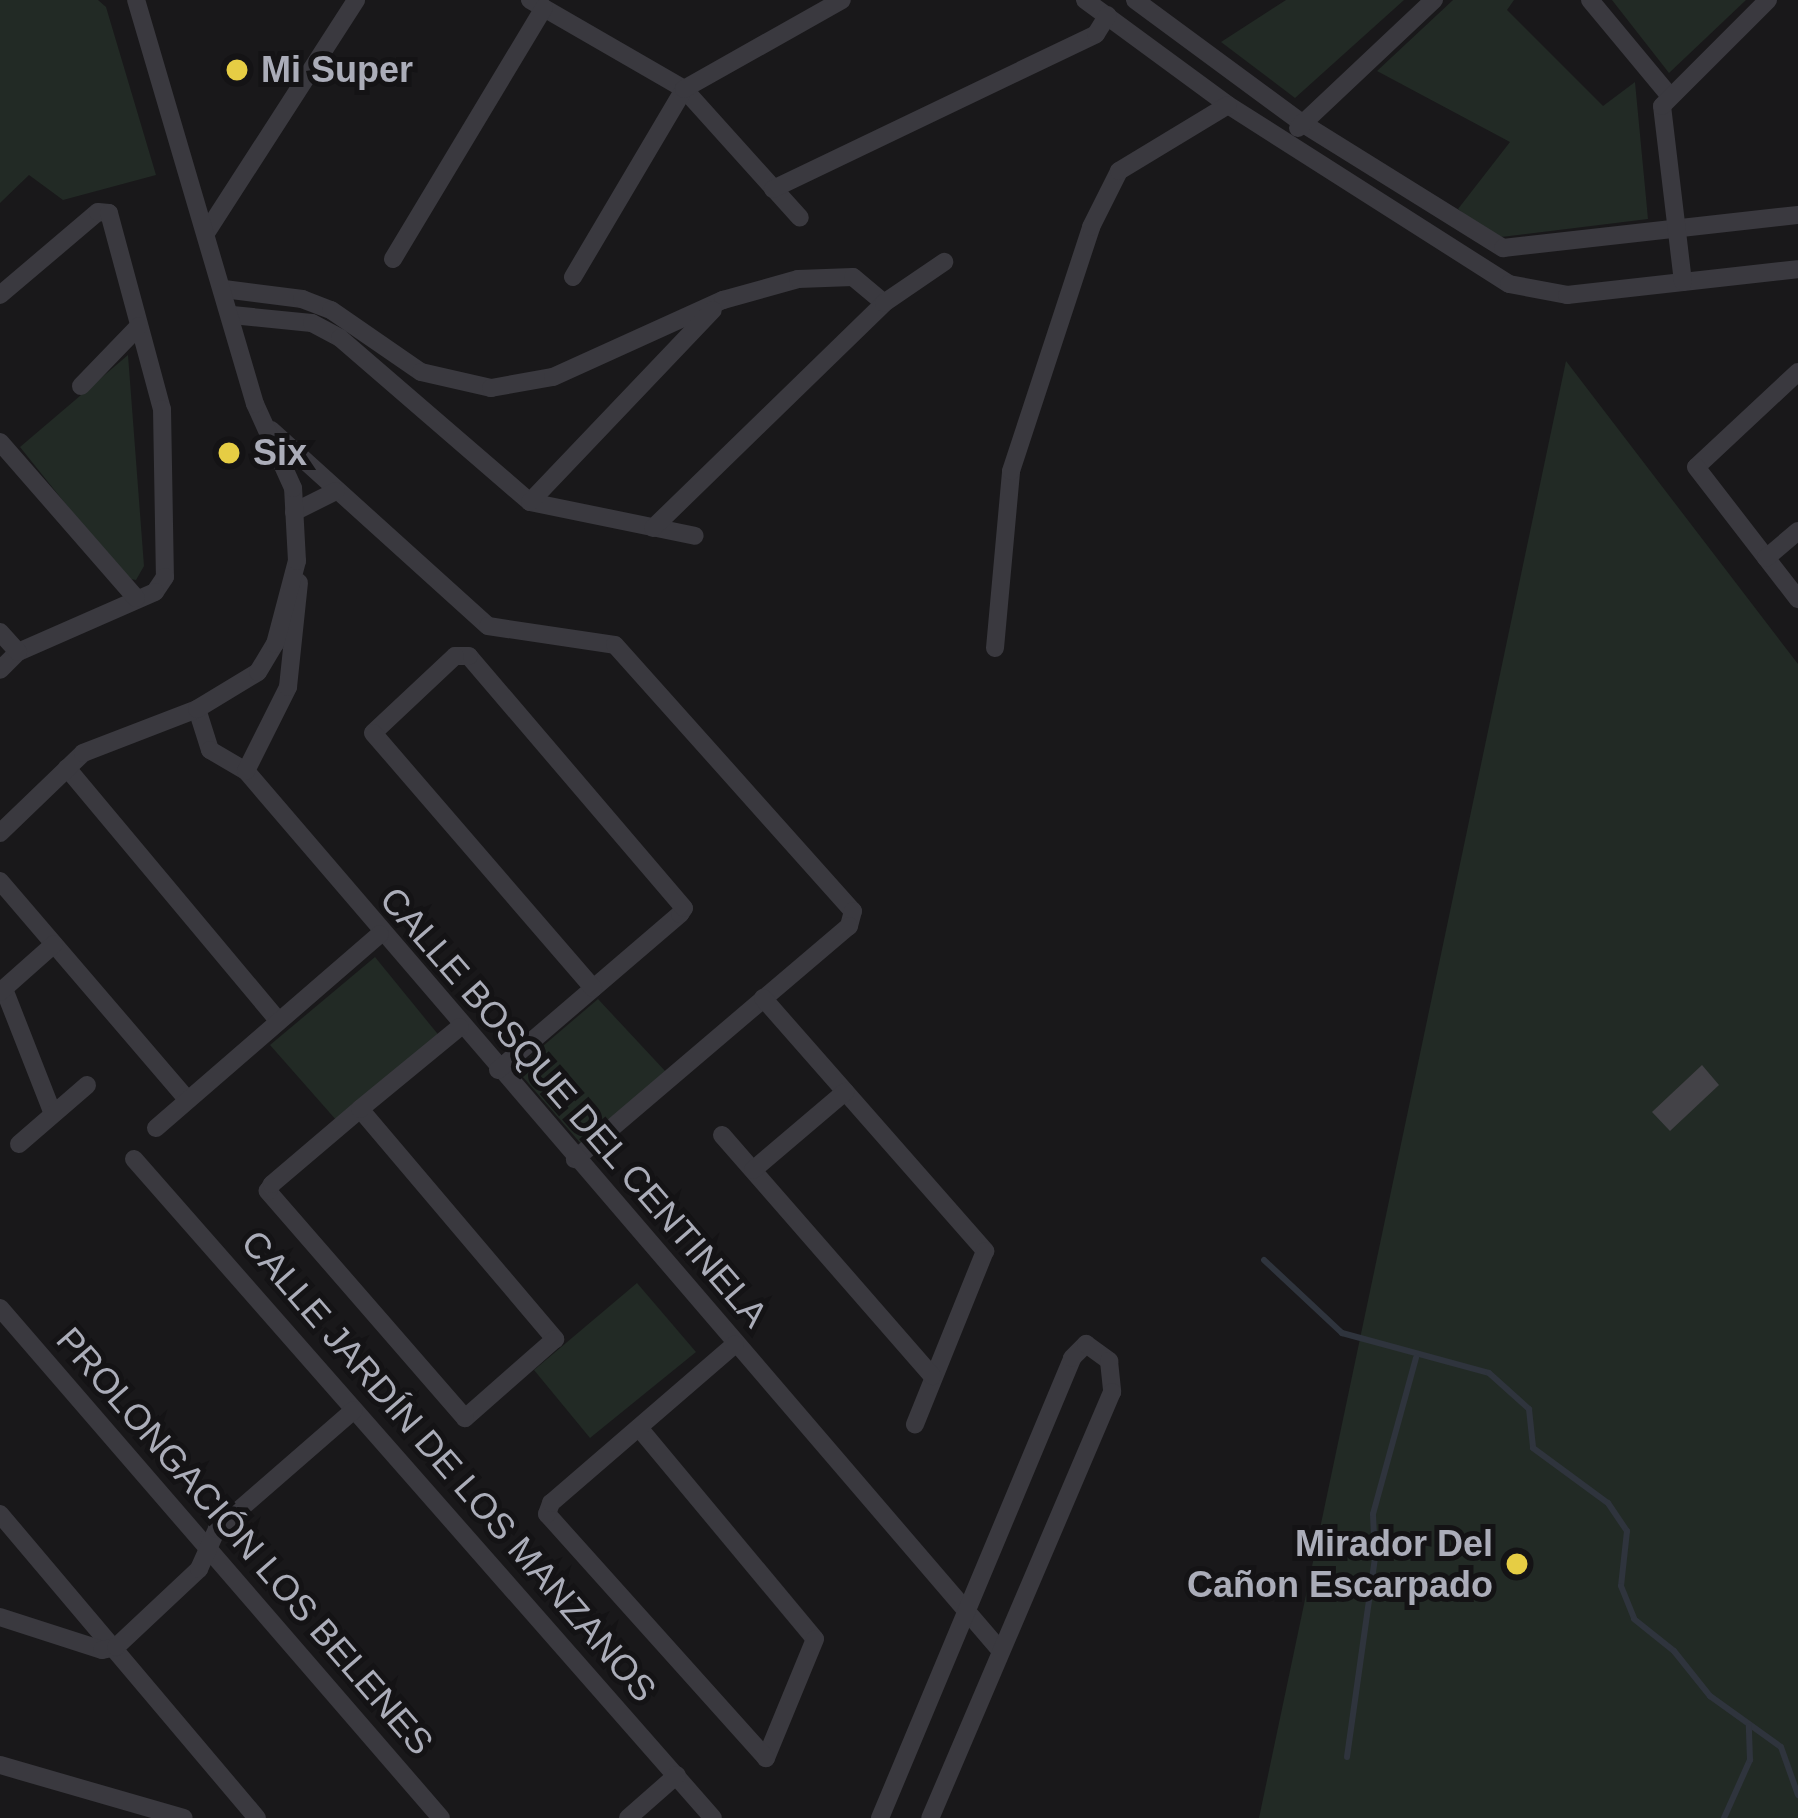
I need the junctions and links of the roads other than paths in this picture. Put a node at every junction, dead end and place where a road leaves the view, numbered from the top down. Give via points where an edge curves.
1 (136, 0) edge
2 (356, 0) edge
3 (842, 0) edge
4 (1085, 0) edge
5 (1135, 0) edge
6 (1434, 0) edge
7 (1590, 0) edge
8 (1768, 0) edge
9 (537, 4) edge
10 (1108, 15) junction
11 (684, 89) junction
12 (1668, 94) junction
13 (1228, 105) junction
14 (1302, 123) junction
15 (1286, 142) junction
16 (773, 189) junction
17 (1798, 215) edge
18 (800, 218) dead end
19 (1676, 229) junction
20 (206, 233) junction
21 (1519, 250) junction
22 (393, 259) dead end
23 (944, 262) dead end
24 (1798, 269) edge
25 (573, 277) dead end
26 (1683, 282) junction
27 (1509, 284) junction
28 (224, 289) junction
29 (0, 295) edge
30 (723, 300) junction
31 (884, 304) junction
32 (232, 315) junction
33 (139, 326) junction
34 (421, 372) junction
35 (1798, 372) edge
36 (81, 386) dead end
37 (404, 392) junction
38 (271, 430) junction
39 (0, 442) edge
40 (336, 491) junction
41 (530, 502) junction
42 (294, 512) junction
43 (653, 528) junction
44 (1798, 531) edge
45 (695, 536) dead end
46 (1766, 558) junction
47 (297, 562) junction
48 (136, 598) junction
49 (1798, 599) edge
50 (0, 632) edge
51 (995, 648) dead end
52 (18, 652) junction
53 (0, 670) edge
54 (258, 671) junction
55 (288, 687) junction
56 (197, 709) junction
57 (67, 768) junction
58 (246, 771) junction
59 (0, 833) edge
60 (0, 881) edge
61 (380, 934) junction
62 (54, 944) junction
63 (593, 988) junction
64 (2, 990) edge
65 (763, 998) junction
66 (278, 1020) junction
67 (460, 1027) junction
68 (498, 1070) junction
69 (87, 1085) dead end
70 (845, 1092) junction
71 (185, 1097) junction
72 (360, 1109) junction
73 (53, 1114) junction
74 (156, 1128) dead end
75 (722, 1135) dead end
76 (19, 1144) dead end
77 (134, 1159) dead end
78 (575, 1159) junction
79 (753, 1170) junction
80 (0, 1308) edge
81 (735, 1344) junction
82 (932, 1376) junction
83 (354, 1410) junction
84 (915, 1424) dead end
85 (640, 1429) junction
86 (0, 1514) edge
87 (209, 1550) junction
88 (966, 1611) junction
89 (2, 1623) edge
90 (116, 1647) junction
91 (1000, 1650) junction
92 (0, 1765) edge
93 (677, 1775) junction
94 (184, 1818) edge
95 (257, 1818) edge
96 (441, 1818) edge
97 (628, 1818) edge
98 (713, 1818) edge
99 (880, 1818) edge
100 (929, 1818) edge

1 - 20 street
2 - 20 street
3 - 11 street
4 - 10 street
5 - 14 street
6 - 14 street
7 - 12 street
8 - 12 street
9 - 11 street
9 - 22 street
10 - 13 street
10 - 16 street via 1096,34
11 - 16 street
11 - 25 street
12 - 19 street via 1661,123
13 - 15 street
13 - 51 street via 1119,171 1091,227 1011,471
14 - 15 street
14 - 21 street via 1462,228
15 - 27 street
16 - 18 street
17 - 19 street
19 - 21 street
19 - 26 street
20 - 28 street
21 - 27 street
23 - 31 street
24 - 26 street
26 - 27 street via 1567,295
28 - 32 street
28 - 34 street via 332,310
29 - 33 street via 104,209
30 - 31 street via 798,279 853,277
30 - 34 street via 520,386 491,388
30 - 41 street
31 - 43 street
32 - 37 street via 312,323
32 - 38 street
33 - 36 street
33 - 48 street via 162,409 165,577 155,592
34 - 37 street
35 - 46 street via 1696,466
37 - 41 street
38 - 40 street
38 - 42 street
39 - 48 street
40 - 42 street
40 - 65 street via 488,626 615,645 853,911 849,926
41 - 43 street
42 - 47 street
43 - 45 street
44 - 46 street
46 - 49 street
47 - 54 street via 275,644
47 - 55 street via 301,614
48 - 52 street
50 - 52 street
52 - 53 street
54 - 55 street
54 - 56 street
55 - 58 street
56 - 57 street via 82,753
56 - 58 street, CALLE BOSQUE DEL CENTINELA via 210,750
57 - 59 street
57 - 66 street
58 - 61 street, CALLE BOSQUE DEL CENTINELA
60 - 62 street
61 - 66 street
61 - 67 street, CALLE BOSQUE DEL CENTINELA
62 - 64 street
62 - 71 street
63 - 63 street via 680,914 682,902 462,654 373,733
63 - 68 street
64 - 73 street
65 - 70 street
65 - 78 street
66 - 71 street
67 - 68 street, CALLE BOSQUE DEL CENTINELA
67 - 72 street
68 - 78 street, CALLE BOSQUE DEL CENTINELA
69 - 73 street
70 - 79 street
70 - 82 street via 986,1251
71 - 74 street
72 - 72 street via 555,1340 465,1418 268,1191
73 - 76 street
75 - 79 street
77 - 83 street, CALLE JARDÍN DE LOS MANZANOS
78 - 81 street, CALLE BOSQUE DEL CENTINELA
79 - 82 street
80 - 87 street, PROLONGACIÓN LOS BELENES
81 - 85 street
81 - 88 street, CALLE BOSQUE DEL CENTINELA
82 - 84 street
83 - 87 street via 217,1529
83 - 93 street, CALLE JARDÍN DE LOS MANZANOS
85 - 85 street via 547,1514 766,1758 814,1640
86 - 90 street
87 - 90 street via 200,1569
87 - 96 street, PROLONGACIÓN LOS BELENES
88 - 91 street, CALLE BOSQUE DEL CENTINELA
88 - 91 street via 1072,1358 1086,1344 1109,1361 1112,1392
88 - 99 street
89 - 90 street
90 - 95 street
91 - 100 street
92 - 94 street
93 - 97 street
93 - 98 street, CALLE JARDÍN DE LOS MANZANOS

